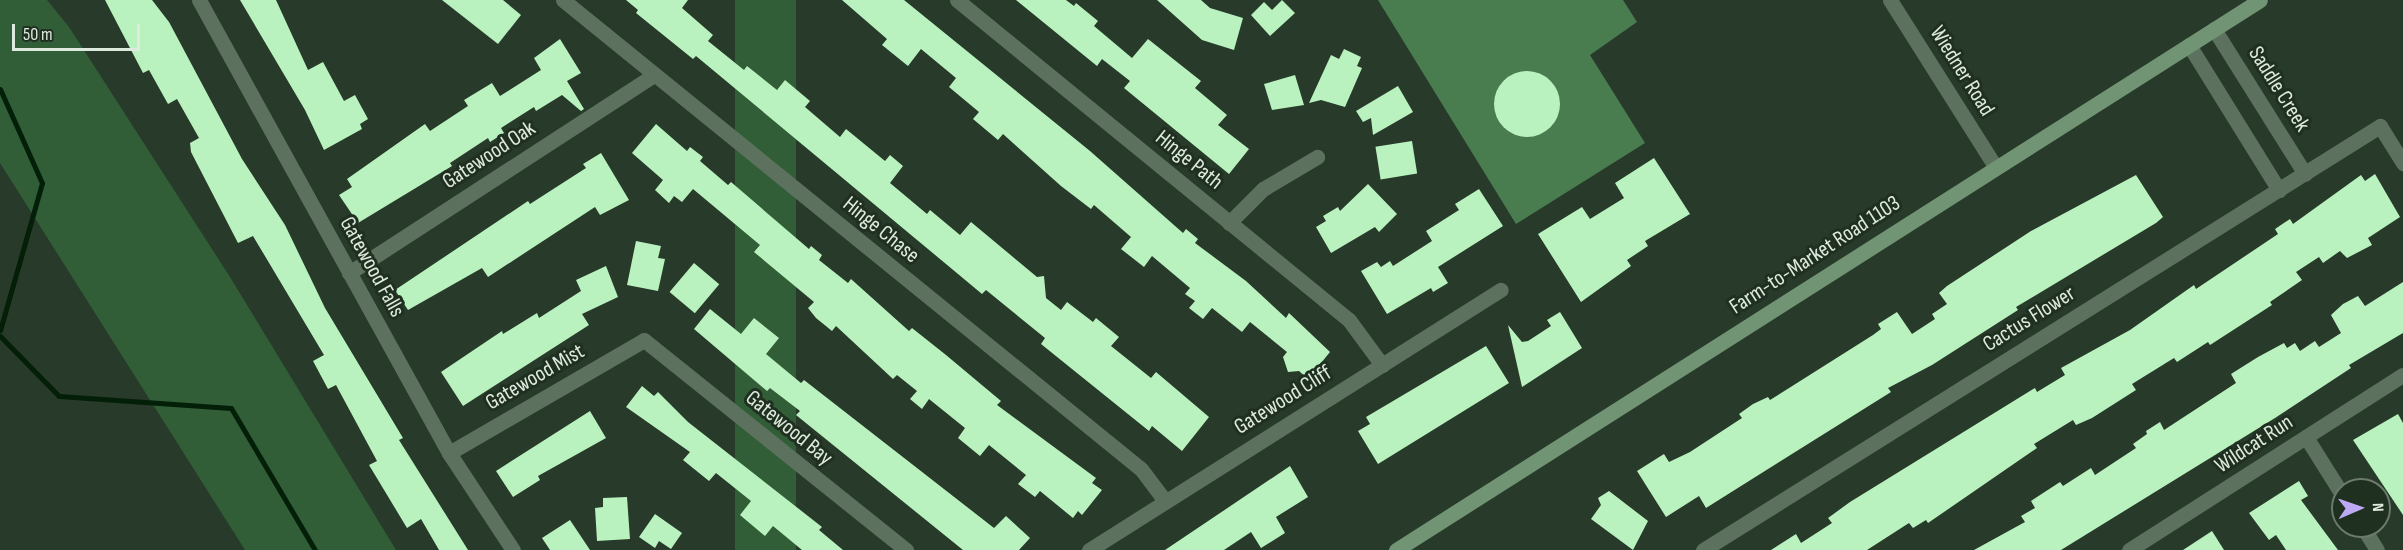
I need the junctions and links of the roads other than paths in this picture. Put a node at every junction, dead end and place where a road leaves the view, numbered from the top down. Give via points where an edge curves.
1 (199, 0) edge
2 (563, 0) edge
3 (957, 0) edge
4 (1890, 0) edge
5 (2260, 0) edge
6 (2214, 29) junction
7 (2189, 45) junction
8 (654, 75) junction
9 (1317, 157) dead end
10 (2403, 163) edge
11 (1995, 165) junction
12 (2305, 174) junction
13 (2279, 190) junction
14 (1229, 222) junction
15 (349, 273) junction
16 (1501, 290) dead end
17 (644, 340) joint
18 (1382, 365) junction
19 (2403, 375) edge
20 (2306, 437) junction
21 (448, 453) junction
22 (2332, 478) edge
23 (1165, 501) junction
24 (513, 550) edge
25 (906, 550) edge
26 (1089, 550) edge
27 (1396, 550) edge
28 (1703, 550) edge
29 (2129, 550) edge

1 - 15 street, Gatewood Falls
2 - 8 street, Hinge Chase
3 - 14 street, Hinge Path
4 - 11 street, Wiedner Road
5 - 6 main road, Farm-to-Market Road 1103
6 - 7 main road, Farm-to-Market Road 1103
6 - 12 street, Saddle Creek
7 - 11 main road, Farm-to-Market Road 1103
7 - 13 street
8 - 15 street, Gatewood Oak
8 - 23 street, Hinge Chase via 1141,469
9 - 14 street via 1263,189
10 - 12 street, Cactus Flower via 2380,126
11 - 27 main road, Farm-to-Market Road 1103
12 - 13 street, Cactus Flower
13 - 28 street, Cactus Flower
14 - 18 street, Hinge Path via 1349,320
15 - 21 street, Gatewood Falls
16 - 18 street, Gatewood Cliff
17 - 21 street, Gatewood Mist
17 - 25 street, Gatewood Bay
18 - 23 street, Gatewood Cliff
19 - 20 street, Wildcat Run
20 - 22 street
20 - 29 street, Wildcat Run
21 - 24 street, Gatewood Falls
23 - 26 street, Gatewood Cliff

